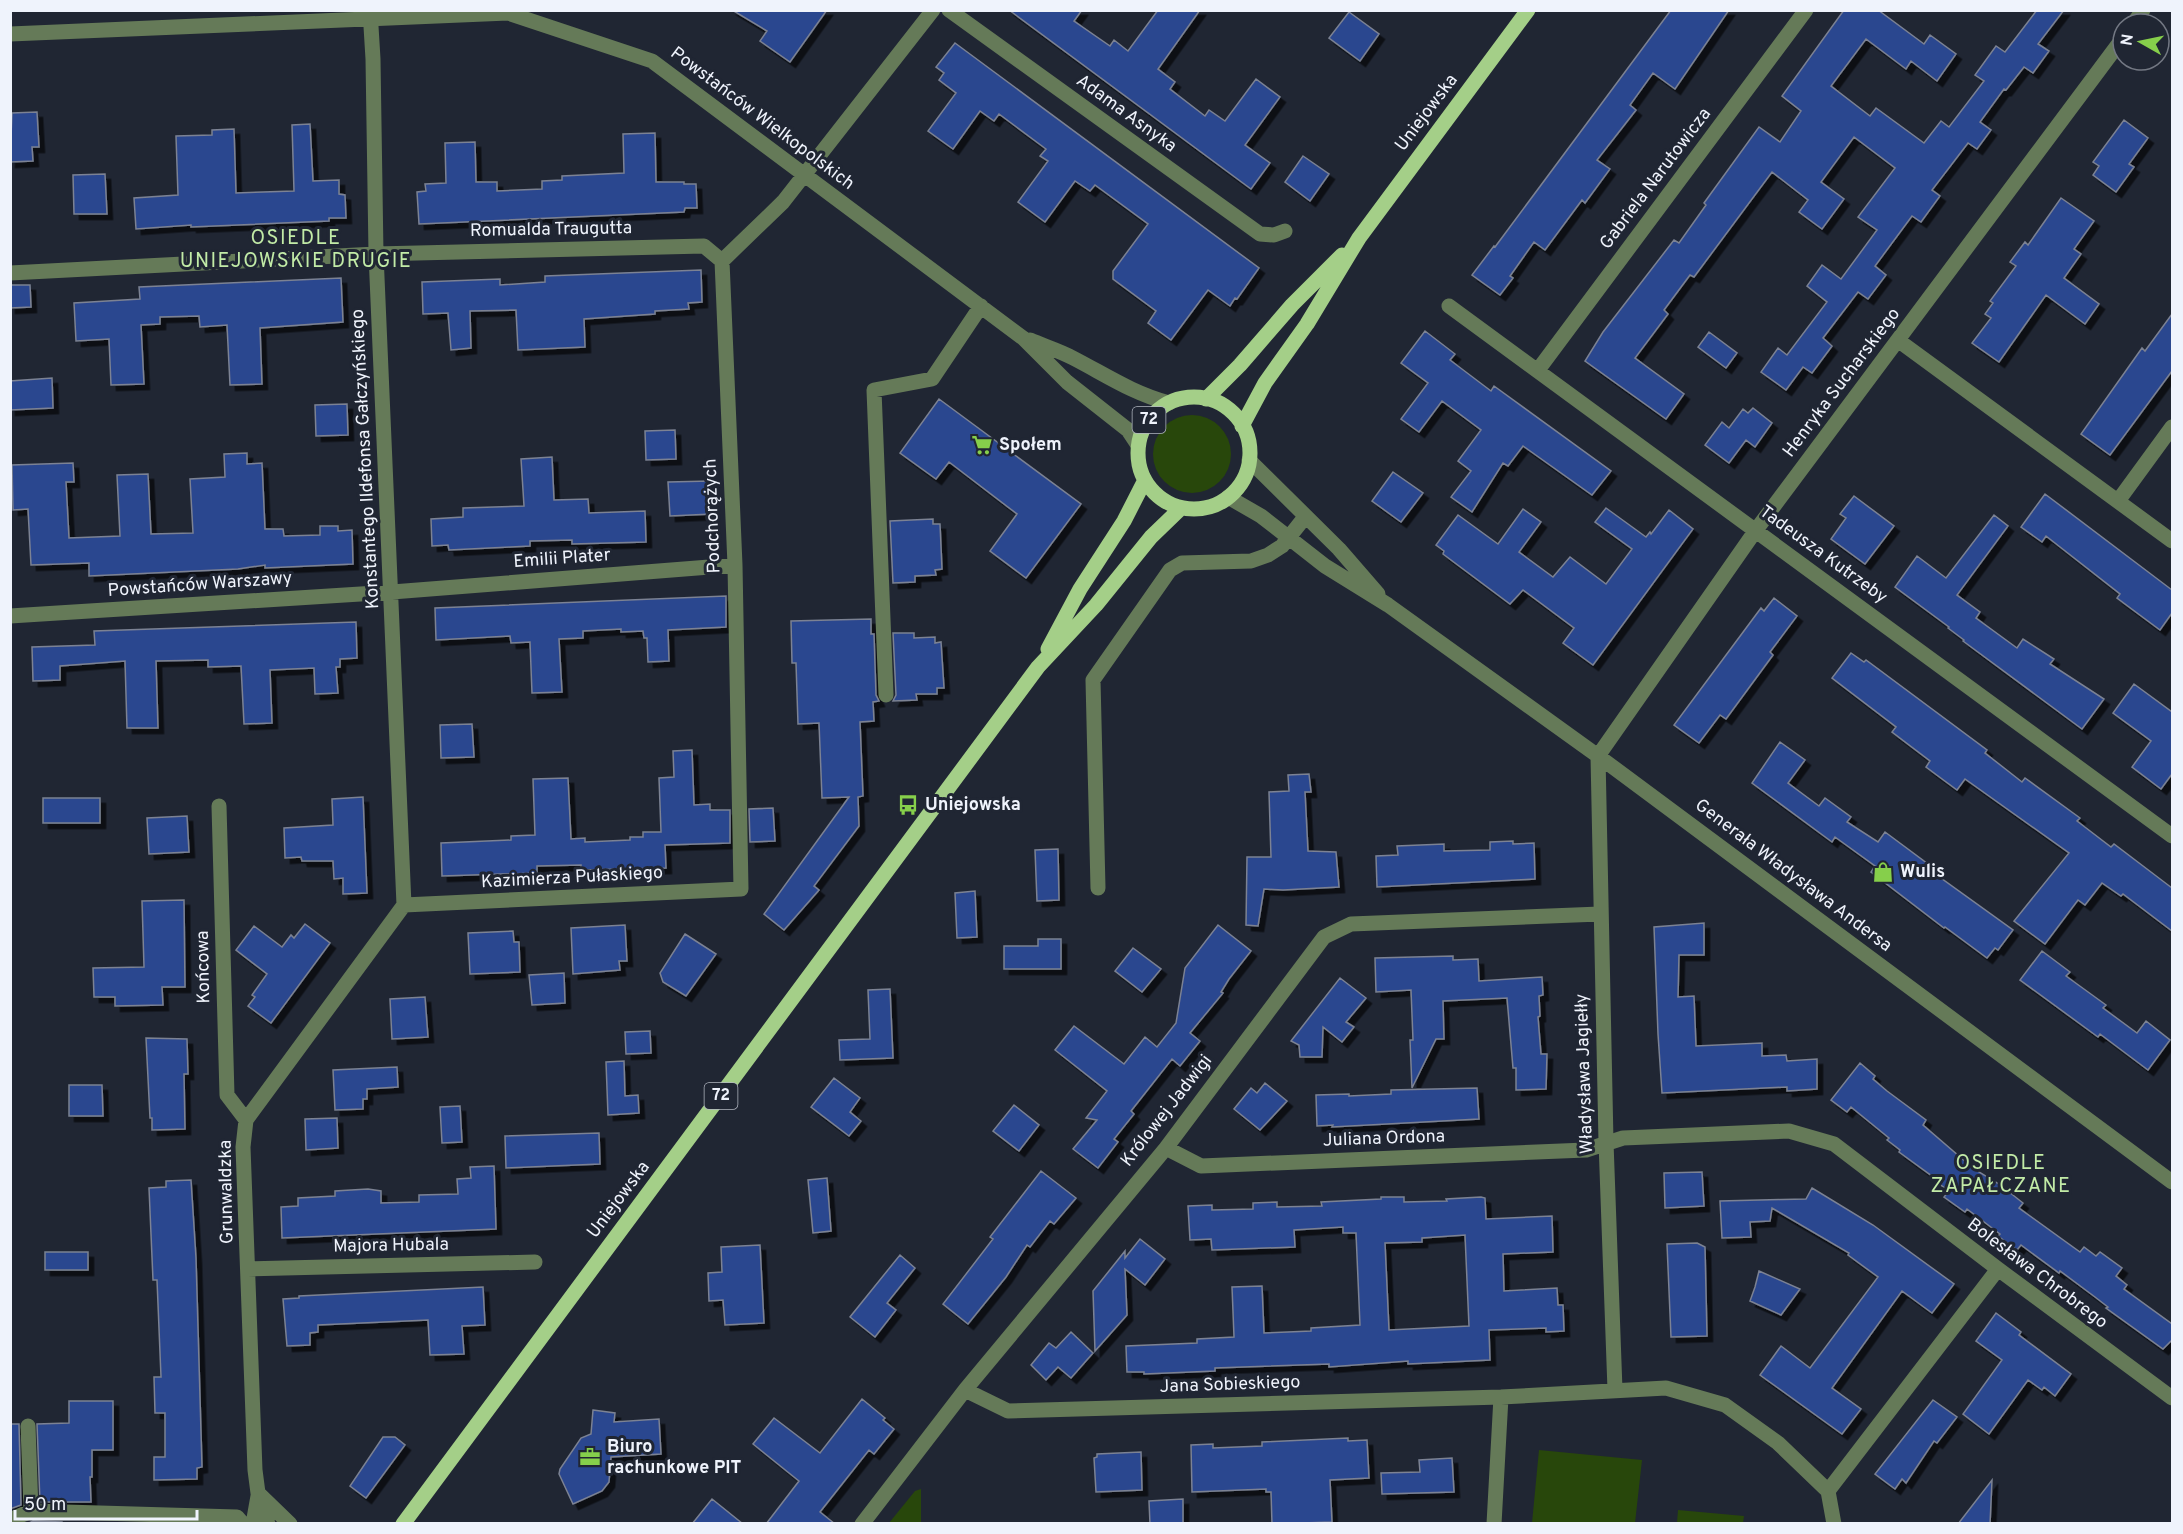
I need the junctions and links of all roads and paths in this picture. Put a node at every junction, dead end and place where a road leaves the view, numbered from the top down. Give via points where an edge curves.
1 (933, 10) edge
2 (949, 10) edge
3 (1528, 10) edge
4 (1806, 10) edge
5 (370, 14) edge
6 (10, 34) edge
7 (2111, 54) edge
8 (805, 176) junction
9 (1285, 231) dead end
10 (1359, 238) junction
11 (376, 254) junction
12 (722, 261) junction
13 (10, 273) edge
14 (981, 306) junction
15 (1449, 306) dead end
16 (1023, 338) junction
17 (1899, 341) junction
18 (1538, 370) junction
19 (1206, 399) junction
20 (1169, 403) junction
21 (1242, 426) junction
22 (2172, 427) edge
23 (1138, 445) junction
24 (1249, 460) junction
25 (1145, 480) junction
26 (1228, 497) junction
27 (2118, 501) junction
28 (1181, 508) junction
29 (1305, 517) junction
30 (1756, 530) junction
31 (1289, 537) junction
32 (2172, 542) edge
33 (735, 566) junction
34 (392, 592) junction
35 (1388, 605) junction
36 (10, 616) edge
37 (1038, 667) junction
38 (886, 695) dead end
39 (1598, 756) junction
40 (219, 806) dead end
41 (2172, 835) edge
42 (1098, 888) dead end
43 (741, 889) joint
44 (404, 905) junction
45 (1600, 914) junction
46 (246, 1120) junction
47 (1606, 1142) junction
48 (1166, 1148) junction
49 (2172, 1182) edge
50 (535, 1262) dead end
51 (248, 1269) junction
52 (1998, 1269) junction
53 (965, 1390) junction
54 (1615, 1390) junction
55 (1501, 1397) junction
56 (2172, 1398) edge
57 (28, 1426) dead end
58 (1828, 1491) junction
59 (258, 1493) junction
60 (31, 1511) junction
61 (76, 1517) edge
62 (10, 1520) edge
63 (243, 1524) edge
64 (253, 1524) edge
65 (268, 1524) edge
66 (290, 1524) edge
67 (403, 1524) edge
68 (862, 1524) edge
69 (1494, 1524) edge
70 (1834, 1524) edge

1 - 8 street
2 - 9 street, Adama Asnyka via 1260,234
3 - 10 main road, Uniejowska
4 - 18 street, Gabriela Narutowicza
5 - 6 street, Powstańców Wielkopolskich
5 - 8 street, Powstańców Wielkopolskich via 508,13 652,61
5 - 11 street, Konstantego Ildefonsa Gałczyńskiego
7 - 17 street, Henryka Sucharskiego
8 - 12 street
8 - 14 street, Powstańców Wielkopolskich
10 - 19 main road, Uniejowska
10 - 21 main road, Uniejowska via 1307,324 1265,383
11 - 12 street, Romualda Traugutta via 704,246
11 - 13 street, Romualda Traugutta
11 - 34 street, Konstantego Ildefonsa Gałczyńskiego
12 - 33 street, Podchorążych
14 - 16 street, Powstańców Wielkopolskich
14 - 38 street via 932,379 874,390
15 - 18 street, Tadeusza Kutrzeby
16 - 20 street, Powstańców Wielkopolskich via 1072,357 1125,388
16 - 23 street, Powstańców Wielkopolskich via 1067,382 1128,430
17 - 27 street
17 - 30 street, Henryka Sucharskiego
18 - 30 street, Tadeusza Kutrzeby
19 - 20 main road, 72 via 1181,398
19 - 21 main road via 1227,408
20 - 23 main road, 72 via 1148,420
21 - 24 main road
22 - 27 street
23 - 25 main road, 72
24 - 26 main road via 1238,487
24 - 29 street, Generała Władysława Andersa
25 - 28 main road via 1160,498
25 - 37 main road, Uniejowska / 72
26 - 28 main road via 1206,508
26 - 31 street, Generała Władysława Andersa
27 - 32 street
28 - 37 main road, Uniejowska / 72
29 - 31 street
29 - 35 street, Generała Władysława Andersa via 1340,549
30 - 39 street, Henryka Sucharskiego
30 - 41 street, Tadeusza Kutrzeby
31 - 35 street, Generała Władysława Andersa via 1325,566
31 - 42 street via 1268,555 1251,561 1182,563 1170,570 1093,680
33 - 34 street, Emilii Plater
33 - 43 street, Podchorążych
34 - 36 street, Powstańców Warszawy
34 - 44 street, Konstantego Ildefonsa Gałczyńskiego
35 - 39 street, Generała Władysława Andersa
37 - 67 main road, Uniejowska / 72
39 - 45 street, Władysława Jagiełły
39 - 49 street, Generała Władysława Andersa
40 - 46 street, Końcowa via 227,1095
43 - 44 street, Kazimierza Pułaskiego
44 - 46 street, Grunwaldzka
45 - 47 street, Władysława Jagiełły
45 - 48 street, Królowej Jadwigi via 1351,924 1324,937
46 - 51 street, Grunwaldzka via 243,1147
47 - 48 street, Juliana Ordona via 1586,1150 1201,1166
47 - 52 street, Bolesława Chrobrego via 1789,1131 1834,1144
47 - 54 street, Władysława Jagiełły
48 - 53 street, Królowej Jadwigi
50 - 51 street, Majora Hubala
51 - 59 street, Grunwaldzka
52 - 56 street, Bolesława Chrobrego
52 - 58 street
53 - 55 street, Jana Sobieskiego via 1008,1411
53 - 68 street, Królowej Jadwigi
54 - 55 street, Jana Sobieskiego
54 - 58 street, Jana Sobieskiego via 1666,1388 1725,1405 1778,1443
55 - 69 street
57 - 60 street
58 - 70 street
59 - 64 street, Grunwaldzka
59 - 65 street, Grunwaldzka
59 - 66 street
60 - 61 street
60 - 62 street
61 - 63 street via 237,1517

